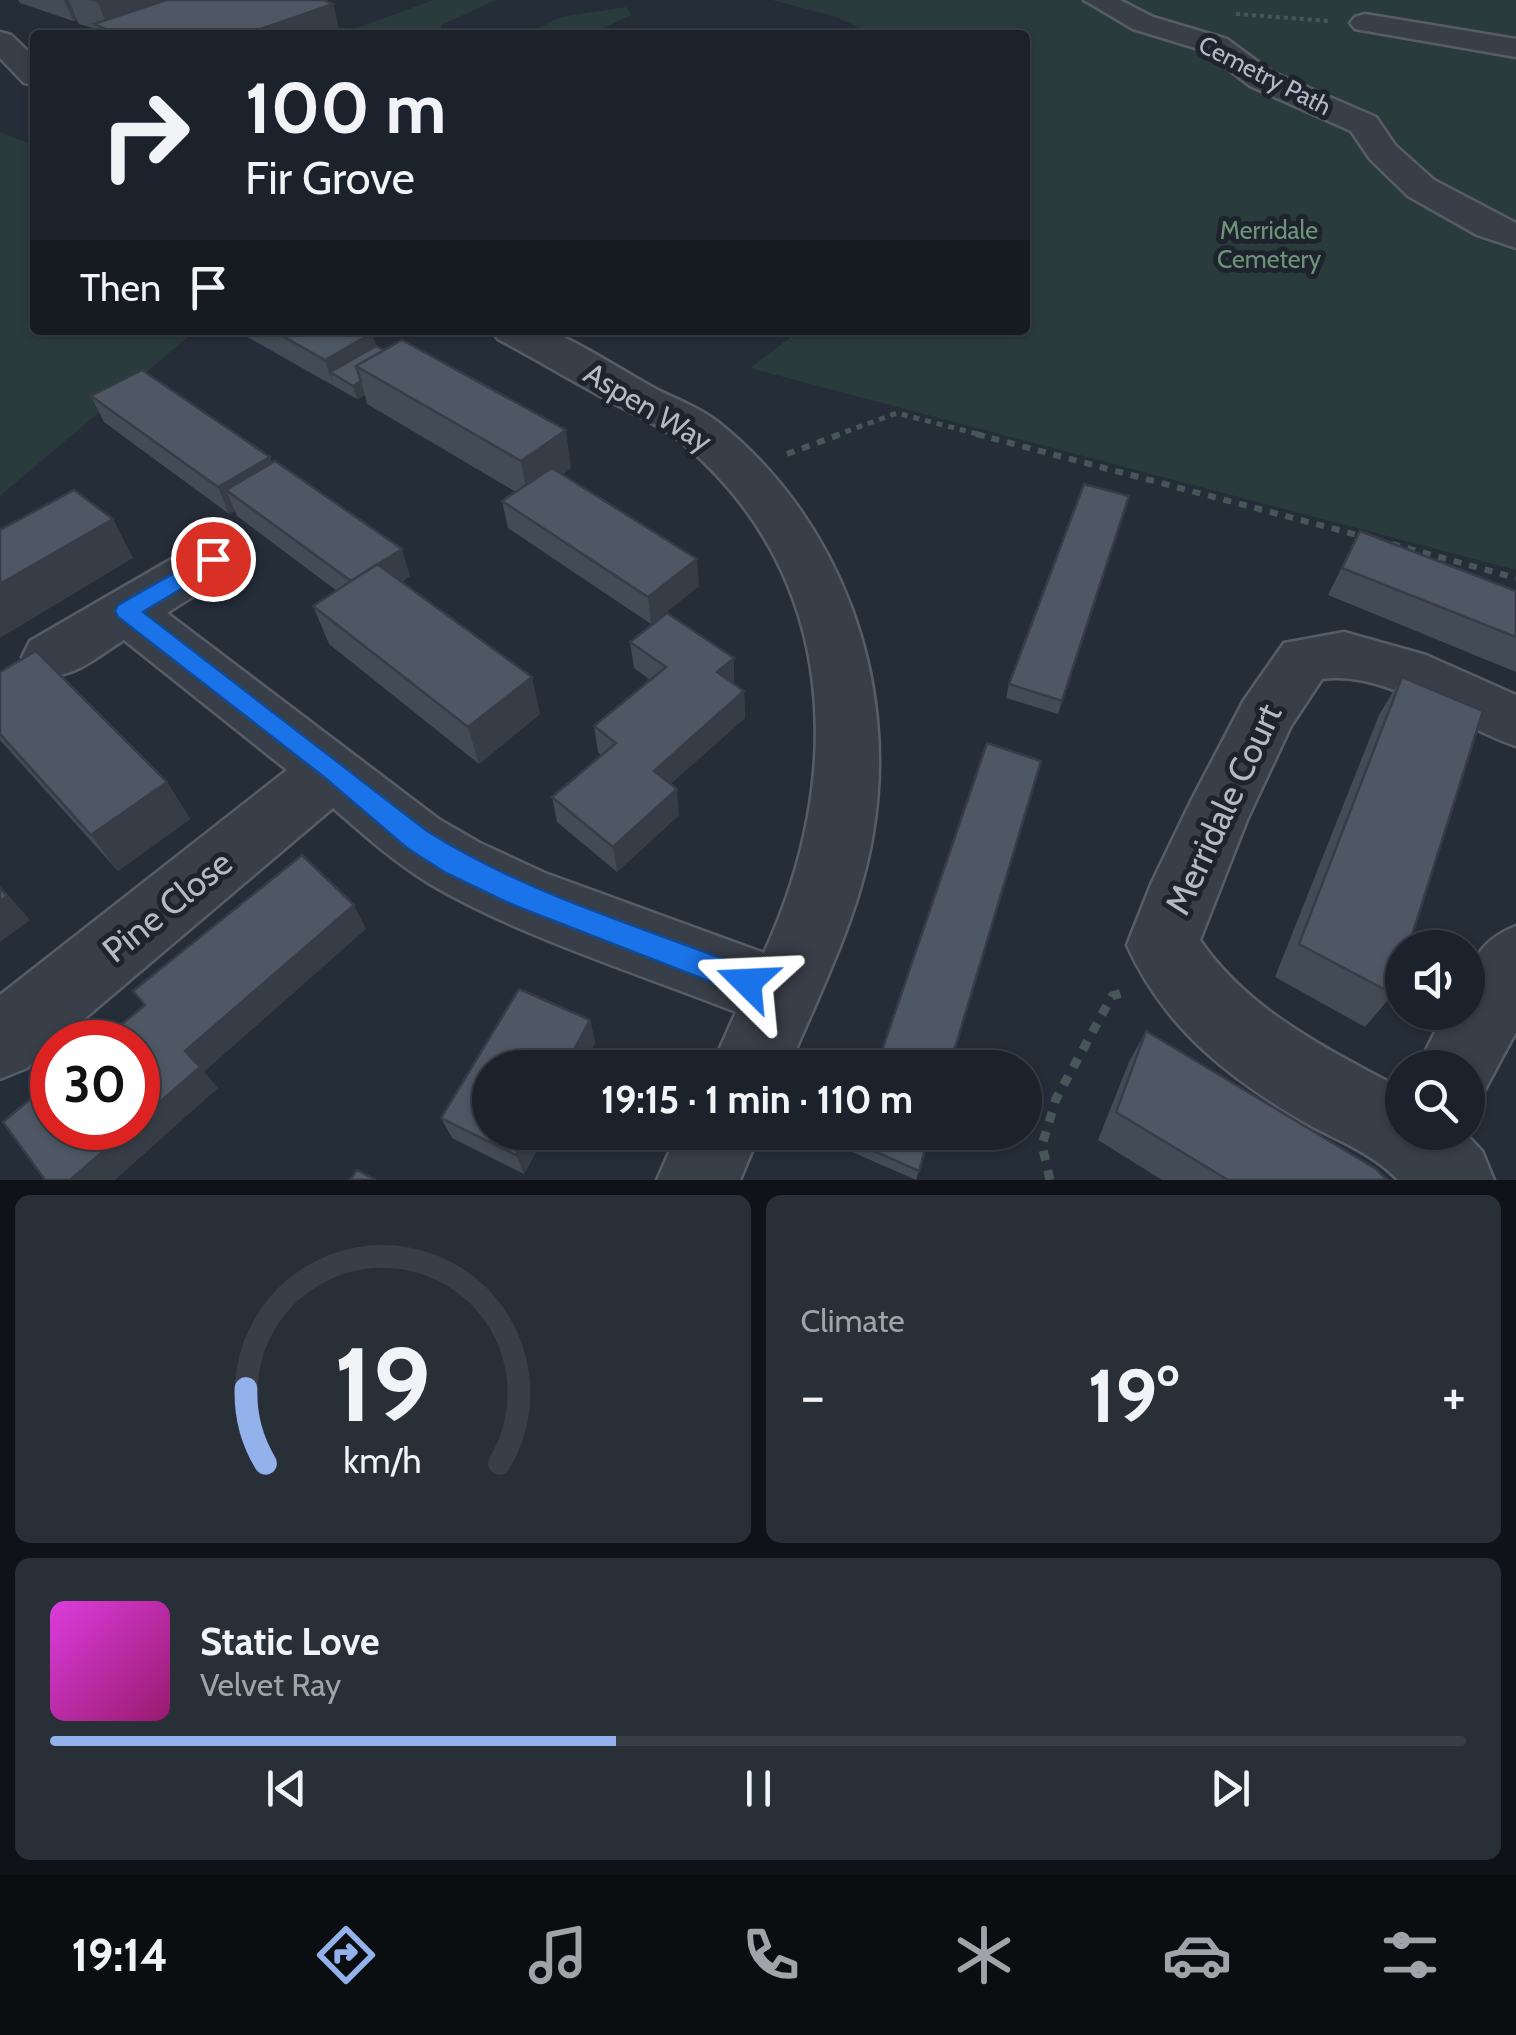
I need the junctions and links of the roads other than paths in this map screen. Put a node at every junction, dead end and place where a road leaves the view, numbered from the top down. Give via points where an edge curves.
1 (1098, 0) edge
2 (1365, 23) dead end
3 (0, 41) edge
4 (1516, 48) edge
5 (21, 81) edge
6 (1516, 236) edge
7 (522, 335) edge
8 (213, 559) dead end
9 (126, 611) junction
10 (50, 657) dead end
11 (1516, 722) edge
12 (333, 770) junction
13 (1516, 960) edge
14 (782, 995) junction
15 (0, 1042) edge
16 (757, 1050) edge
17 (1465, 1050) edge
18 (1385, 1124) edge
19 (712, 1150) edge
20 (698, 1180) edge

1 - 6 street, Cemetry Path via 1143,23 1216,46 1261,79 1364,124 1382,152 1421,188
2 - 4 street
3 - 5 street
7 - 14 street, Aspen Way via 696,429 743,470 819,585 839,648 848,778 839,837
8 - 9 street
9 - 10 street
9 - 12 street
11 - 18 street, Merridale Court via 1404,672 1344,654 1305,659 1280,687 1178,893 1163,945 1206,1007 1253,1047
12 - 14 street via 456,864
12 - 15 street, Pine Close
13 - 17 street
14 - 16 street, Aspen Way
19 - 20 street

